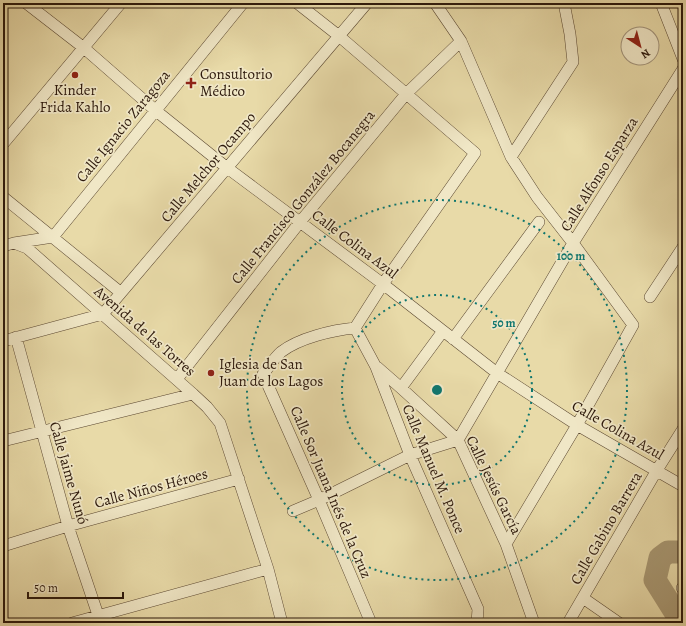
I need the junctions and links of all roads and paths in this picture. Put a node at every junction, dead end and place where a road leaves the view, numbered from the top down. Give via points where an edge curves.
1 (26, 3) edge
2 (121, 3) edge
3 (243, 3) edge
4 (297, 3) edge
5 (367, 3) edge
6 (435, 3) edge
7 (564, 3) edge
8 (661, 3) edge
9 (339, 36) junction
10 (461, 41) junction
11 (84, 48) junction
12 (683, 59) edge
13 (683, 69) edge
14 (406, 94) junction
15 (155, 110) junction
16 (3, 144) edge
17 (511, 157) junction
18 (226, 167) junction
19 (3, 197) edge
20 (300, 222) junction
21 (539, 222) dead end
22 (53, 237) junction
23 (573, 243) junction
24 (8, 244) edge
25 (683, 247) edge
26 (383, 284) junction
27 (120, 292) junction
28 (650, 297) dead end
29 (103, 314) junction
30 (355, 328) junction
31 (443, 331) junction
32 (16, 337) junction
33 (453, 338) junction
34 (3, 341) edge
35 (376, 367) junction
36 (497, 373) junction
37 (177, 380) junction
38 (401, 388) junction
39 (193, 394) junction
40 (577, 425) junction
41 (683, 429) edge
42 (42, 432) junction
43 (458, 440) junction
44 (3, 441) edge
45 (410, 455) junction
46 (657, 470) junction
47 (239, 479) junction
48 (683, 486) edge
49 (319, 500) junction
50 (293, 511) dead end
51 (68, 526) junction
52 (506, 544) junction
53 (3, 546) edge
54 (268, 569) junction
55 (583, 598) junction
56 (98, 615) junction
57 (72, 623) edge
58 (282, 623) edge
59 (371, 623) edge
60 (477, 623) edge
61 (534, 623) edge
62 (568, 623) edge
63 (619, 623) edge

1 - 11 street, Calle Colina Azul
2 - 11 street
3 - 15 street, Calle Ignacio Zaragoza
4 - 9 street
5 - 9 street, Calle Melchor Ocampo
6 - 10 street
7 - 17 street via 573,62
8 - 12 street
9 - 14 street
9 - 18 street, Calle Melchor Ocampo
10 - 14 street, Calle Francisco González Bocanegra
10 - 17 street
11 - 15 street, Calle Colina Azul
11 - 16 street
13 - 23 street, Calle Alfonso Esparza
14 - 20 street, Calle Francisco González Bocanegra
14 - 26 street via 475,153
15 - 18 street, Calle Colina Azul
15 - 22 street, Calle Ignacio Zaragoza
17 - 23 street
18 - 20 street, Calle Colina Azul
18 - 27 street, Calle Melchor Ocampo
19 - 22 street, Avenida de las Torres
20 - 26 street, Calle Colina Azul
20 - 37 street, Calle Francisco González Bocanegra
21 - 33 street
22 - 24 street
22 - 27 street, Avenida de las Torres
23 - 36 street, Calle Alfonso Esparza
23 - 40 street via 633,326
24 - 29 street, Avenida de las Torres via 27,248
25 - 28 street
26 - 30 street
26 - 31 street, Calle Colina Azul
27 - 29 street, Calle Melchor Ocampo
29 - 32 street
29 - 37 street, Avenida de las Torres
30 - 35 street, Calle Manuel M. Ponce
30 - 49 street, Calle Sor Juana Inés de la Cruz via 335,330 291,346 280,353 263,374
31 - 33 street, Calle Colina Azul
31 - 38 street
32 - 34 street
32 - 42 street, Calle Jaime Nunó
33 - 36 street, Calle Colina Azul
35 - 38 street, Calle Jesús García
35 - 45 street, Calle Manuel M. Ponce
36 - 40 street, Calle Colina Azul
36 - 43 street, Calle Alfonso Esparza
37 - 39 street, Avenida de las Torres
38 - 43 street, Calle Jesús García
39 - 42 street
39 - 47 street, Avenida de las Torres via 220,423
40 - 46 street, Calle Colina Azul
40 - 52 street
41 - 46 street, Calle Gabino Barrera
42 - 44 street
42 - 51 street, Calle Jaime Nunó
43 - 45 street
43 - 52 street, Calle Jesús García
45 - 49 street
45 - 60 street, Calle Manuel M. Ponce via 478,609
46 - 48 street, Calle Colina Azul
46 - 55 street, Calle Gabino Barrera
47 - 51 street, Calle Niños Héroes
47 - 54 street, Avenida de las Torres
49 - 50 street
49 - 59 street, Calle Sor Juana Inés de la Cruz
51 - 53 street, Calle Niños Héroes
51 - 56 street, Calle Jaime Nunó
52 - 61 street, Calle Jesús García
54 - 56 street
54 - 58 street, Avenida de las Torres
55 - 62 street, Calle Gabino Barrera
55 - 63 street
56 - 57 street

